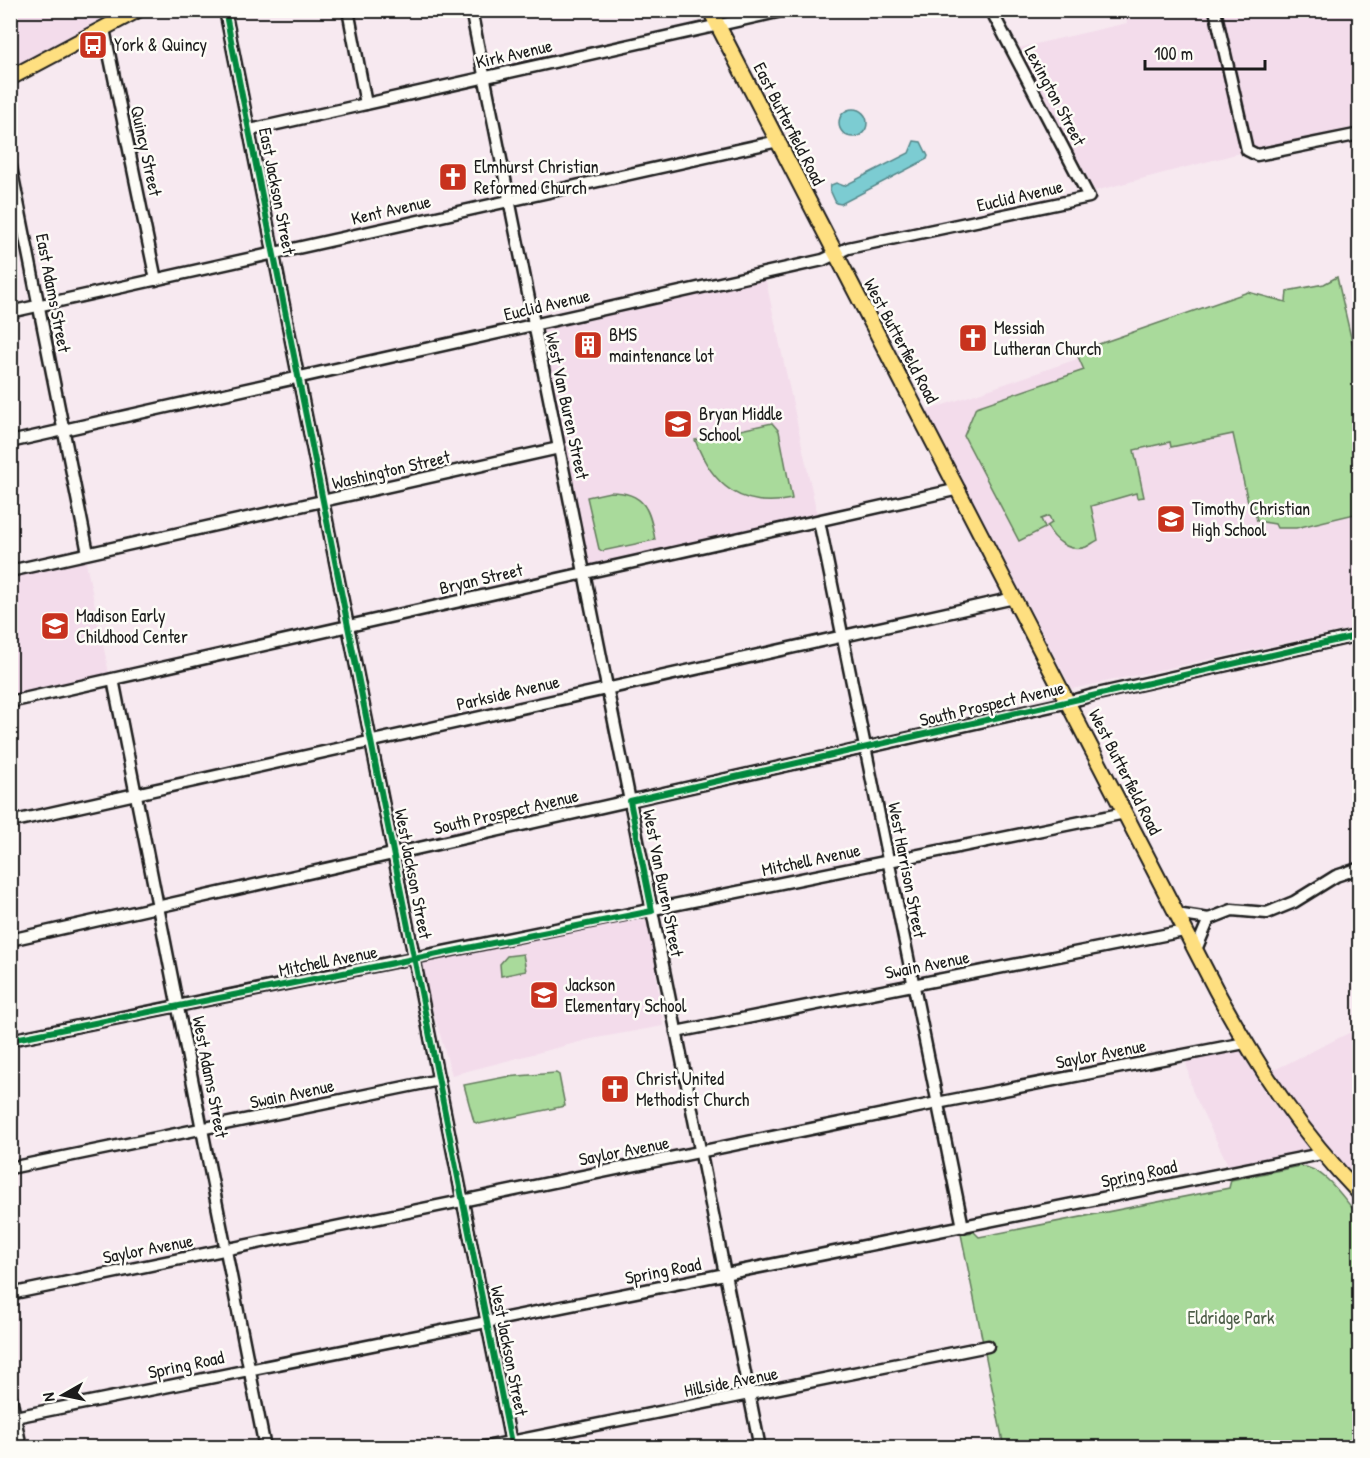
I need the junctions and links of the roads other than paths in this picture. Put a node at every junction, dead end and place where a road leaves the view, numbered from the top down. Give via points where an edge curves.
1 (138, 10) edge
2 (225, 10) edge
3 (348, 10) edge
4 (471, 10) edge
5 (710, 10) edge
6 (786, 10) edge
7 (991, 10) edge
8 (1215, 10) edge
9 (718, 26) junction
10 (104, 28) junction
11 (10, 78) edge
12 (484, 78) junction
13 (366, 104) junction
14 (250, 130) junction
15 (1359, 134) edge
16 (778, 141) junction
17 (10, 162) edge
18 (1089, 197) joint
19 (508, 201) junction
20 (274, 253) junction
21 (835, 253) junction
22 (156, 280) junction
23 (39, 306) junction
24 (10, 312) edge
25 (534, 325) junction
26 (298, 378) junction
27 (63, 430) junction
28 (10, 442) edge
29 (559, 448) junction
30 (959, 489) junction
31 (323, 501) junction
32 (819, 521) junction
33 (88, 553) junction
34 (10, 571) edge
35 (584, 573) junction
36 (1014, 598) junction
37 (348, 626) junction
38 (843, 635) junction
39 (1359, 635) edge
40 (113, 679) junction
41 (607, 688) junction
42 (10, 702) edge
43 (1069, 702) junction
44 (371, 741) junction
45 (866, 748) junction
46 (136, 794) junction
47 (630, 801) junction
48 (1125, 813) junction
49 (10, 822) edge
50 (394, 854) junction
51 (887, 861) junction
52 (1359, 868) edge
53 (159, 906) junction
54 (652, 911) junction
55 (1176, 914) junction
56 (1209, 919) junction
57 (1184, 931) junction
58 (10, 940) edge
59 (1195, 952) junction
60 (415, 958) junction
61 (914, 985) junction
62 (179, 1006) junction
63 (676, 1032) junction
64 (10, 1040) edge
65 (1245, 1043) junction
66 (439, 1080) junction
67 (937, 1103) junction
68 (203, 1129) junction
69 (700, 1153) junction
70 (1321, 1154) junction
71 (10, 1168) edge
72 (1359, 1194) edge
73 (463, 1200) junction
74 (963, 1227) junction
75 (227, 1250) junction
76 (726, 1275) junction
77 (10, 1294) edge
78 (488, 1322) junction
79 (988, 1346) dead end
80 (250, 1369) junction
81 (10, 1392) edge
82 (750, 1395) junction
83 (13, 1417) edge
84 (511, 1444) edge
85 (21, 1448) edge
86 (265, 1448) edge
87 (480, 1448) edge
88 (760, 1448) edge

1 - 10 main road
2 - 14 street, East Jackson Street
3 - 13 street
4 - 12 street, West Van Buren Street
5 - 9 main road, East Butterfield Road
6 - 9 street, Kirk Avenue
7 - 18 street, Lexington Street
8 - 15 street via 1244,144 1251,153 1257,155
9 - 12 street, Kirk Avenue
9 - 16 main road, East Butterfield Road
10 - 11 main road
10 - 22 street, Quincy Street
12 - 13 street, Kirk Avenue
12 - 19 street, West Van Buren Street
13 - 14 street, Kirk Avenue
14 - 20 street, East Jackson Street
16 - 19 street, Kent Avenue
16 - 21 main road, East Butterfield Road
17 - 23 street, East Adams Street
18 - 21 street, Euclid Avenue
19 - 20 street, Kent Avenue
19 - 25 street, West Van Buren Street
20 - 22 street, Kent Avenue
20 - 26 street, East Jackson Street
21 - 25 street, Euclid Avenue via 824,260
21 - 30 main road, West Butterfield Road
22 - 23 street, Kent Avenue
23 - 24 street, Kent Avenue
23 - 27 street, East Adams Street
25 - 26 street, Euclid Avenue
25 - 29 street, West Van Buren Street
26 - 27 street, Euclid Avenue
26 - 31 street, West Jackson Street
27 - 28 street, Euclid Avenue
27 - 33 street
29 - 31 street, Washington Street
29 - 35 street, West Van Buren Street
30 - 32 street, Bryan Street
30 - 36 main road, West Butterfield Road
31 - 33 street, Washington Street
31 - 37 street, West Jackson Street
32 - 35 street, Bryan Street
32 - 38 street, West Harrison Street
33 - 34 street, Washington Street
35 - 37 street, Bryan Street
35 - 41 street, West Van Buren Street
36 - 38 street, Parkside Avenue
36 - 43 main road, West Butterfield Road
37 - 40 street, Bryan Street
37 - 44 street, West Jackson Street
38 - 41 street, Parkside Avenue
38 - 45 street, West Harrison Street
39 - 43 street, South Prospect Avenue
40 - 42 street, Bryan Street
40 - 46 street, West Adams Street
41 - 44 street, Parkside Avenue
41 - 47 street, West Van Buren Street
43 - 45 street, South Prospect Avenue
43 - 48 main road, West Butterfield Road
44 - 46 street, Parkside Avenue
44 - 50 street, West Jackson Street
45 - 47 street, South Prospect Avenue
45 - 51 street, West Harrison Street
46 - 49 street, Parkside Avenue
46 - 53 street, West Adams Street
47 - 50 street, South Prospect Avenue
47 - 54 street, West Van Buren Street
48 - 51 street, Mitchell Avenue
48 - 55 main road, West Butterfield Road
50 - 53 street, South Prospect Avenue
50 - 60 street, West Jackson Street
51 - 54 street, Mitchell Avenue
51 - 61 street, West Harrison Street
52 - 56 street via 1336,876 1280,909 1253,914 1232,910
53 - 58 street, South Prospect Avenue
53 - 62 street, West Adams Street
54 - 60 street, Mitchell Avenue
54 - 63 street, West Van Buren Street
55 - 56 street
55 - 57 main road, West Butterfield Road
56 - 59 street
57 - 59 main road, West Butterfield Road
57 - 61 street, Swain Avenue
59 - 65 main road, West Butterfield Road
60 - 62 street, Mitchell Avenue
60 - 66 street, West Jackson Street
61 - 63 street, Swain Avenue
61 - 67 street, West Harrison Street
62 - 64 street, Mitchell Avenue
62 - 68 street, West Adams Street
63 - 69 street, West Van Buren Street
65 - 67 street, Saylor Avenue
65 - 70 main road, West Butterfield Road
66 - 68 street, Swain Avenue
66 - 73 street, West Jackson Street
67 - 69 street, Saylor Avenue
67 - 74 street, West Harrison Street
68 - 71 street, Swain Avenue
68 - 75 street, West Adams Street
69 - 73 street, Saylor Avenue
69 - 76 street, West Van Buren Street
70 - 72 main road, West Butterfield Road
70 - 74 street, Spring Road
73 - 75 street, Saylor Avenue
73 - 78 street, West Jackson Street
74 - 76 street, Spring Road
75 - 77 street, Saylor Avenue
75 - 80 street, West Adams Street
76 - 78 street, Spring Road
76 - 82 street, West Van Buren Street
78 - 80 street, Spring Road
78 - 84 street, West Jackson Street
79 - 82 street, Hillside Avenue
80 - 83 street, Spring Road
80 - 86 street, West Adams Street
81 - 83 street
82 - 84 street, Hillside Avenue
82 - 88 street, West Van Buren Street
83 - 85 street
84 - 87 street, Hillside Avenue

